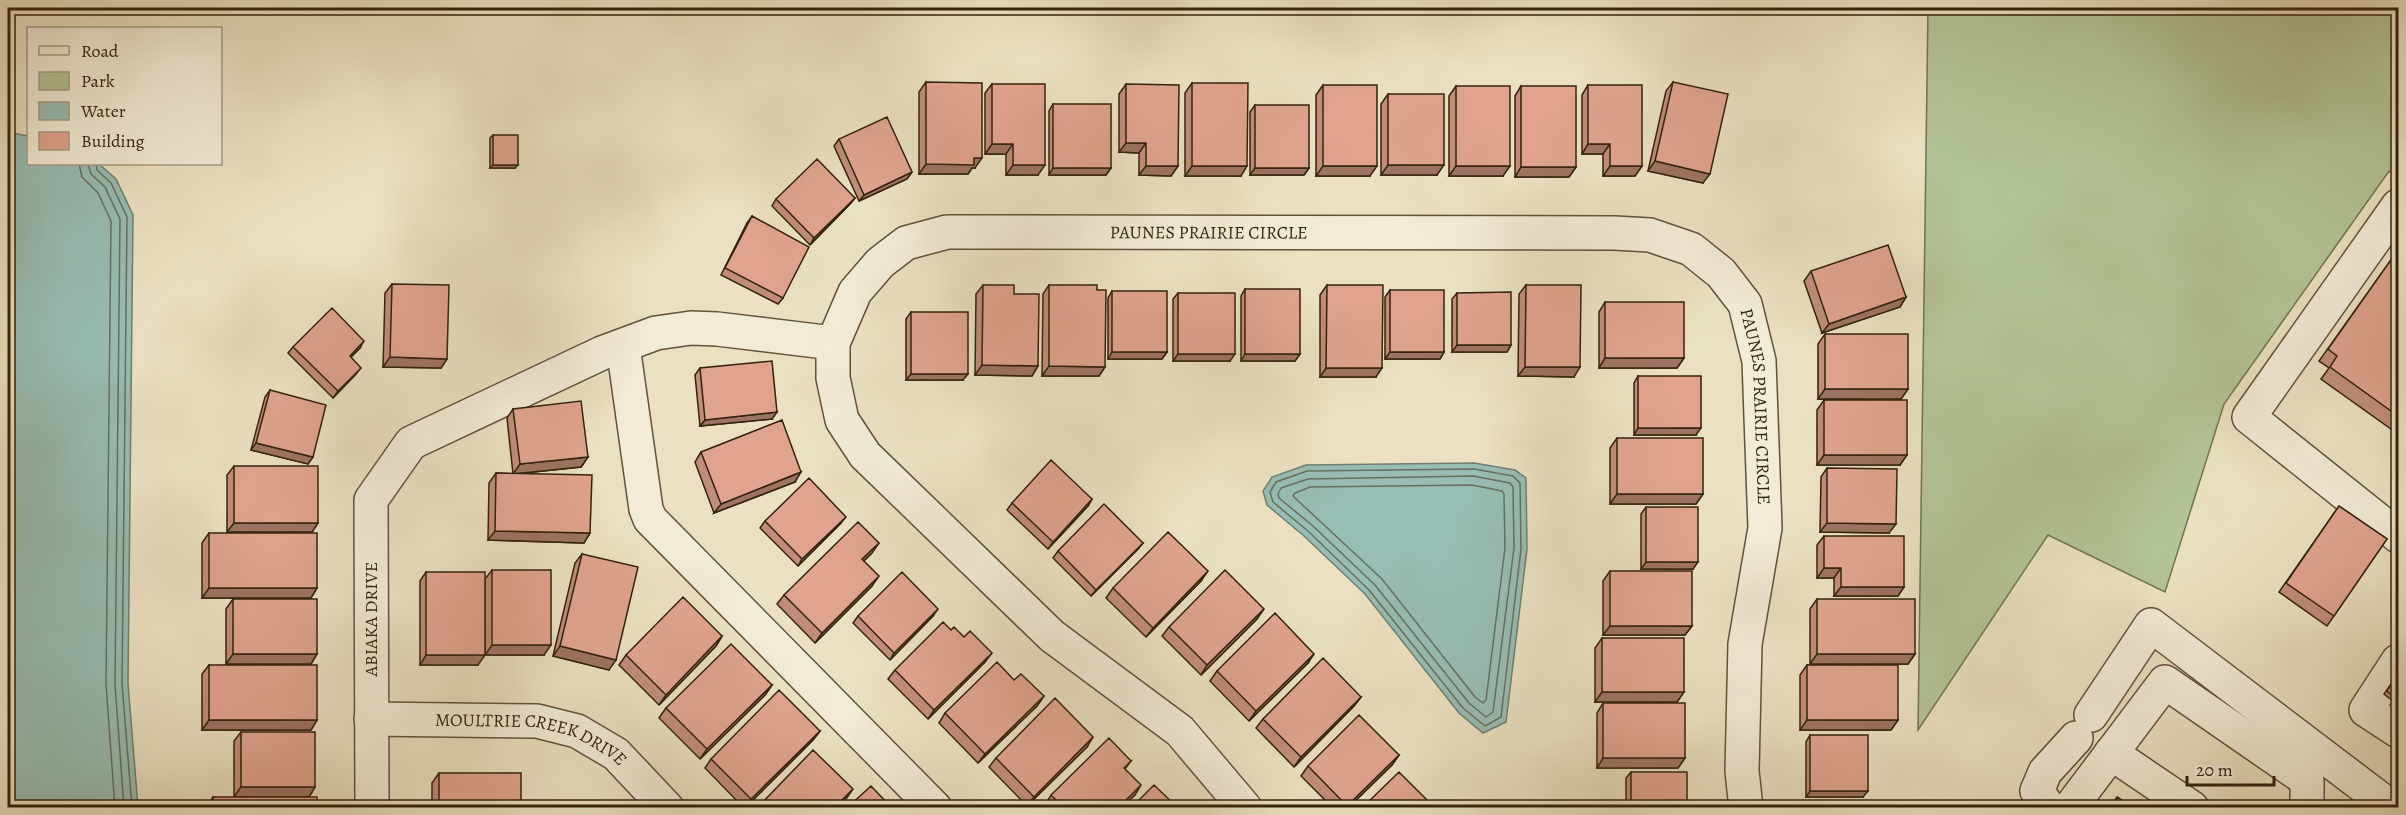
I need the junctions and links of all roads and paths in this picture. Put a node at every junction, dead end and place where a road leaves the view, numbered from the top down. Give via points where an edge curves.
1 (2398, 206) edge
2 (833, 343) junction
3 (623, 346) junction
4 (2398, 536) edge
5 (2398, 661) edge
6 (371, 719) junction
7 (2398, 731) edge
8 (2110, 753) junction
9 (372, 807) edge
10 (667, 807) edge
11 (935, 807) edge
12 (1245, 807) edge
13 (1746, 807) edge
14 (2049, 807) edge
15 (2070, 807) edge
16 (2192, 807) edge
17 (2307, 807) edge
18 (2392, 807) edge

1 - 4 street via 2249,417
2 - 3 street via 691,328 656,333
2 - 12 street, PAUNES PRAIRIE CIRCLE via 833,378 842,420 865,455 1052,636 1180,731
2 - 13 street, PAUNES PRAIRIE CIRCLE via 855,292 880,264 906,243 947,232 1614,233 1650,235 1690,249 1721,273 1745,304 1759,361 1765,528 1745,644 1742,771
3 - 6 street, ABIAKA DRIVE via 411,443 371,500
3 - 11 street via 650,519
5 - 7 street via 2366,710
6 - 9 street, ABIAKA DRIVE
6 - 10 street, MOULTRIE CREEK DRIVE via 537,721 576,731 616,754
8 - 15 street
8 - 16 street
8 - 17 street via 2165,682 2307,780
14 - 18 street via 2037,791 2045,772 2084,726 2151,625

